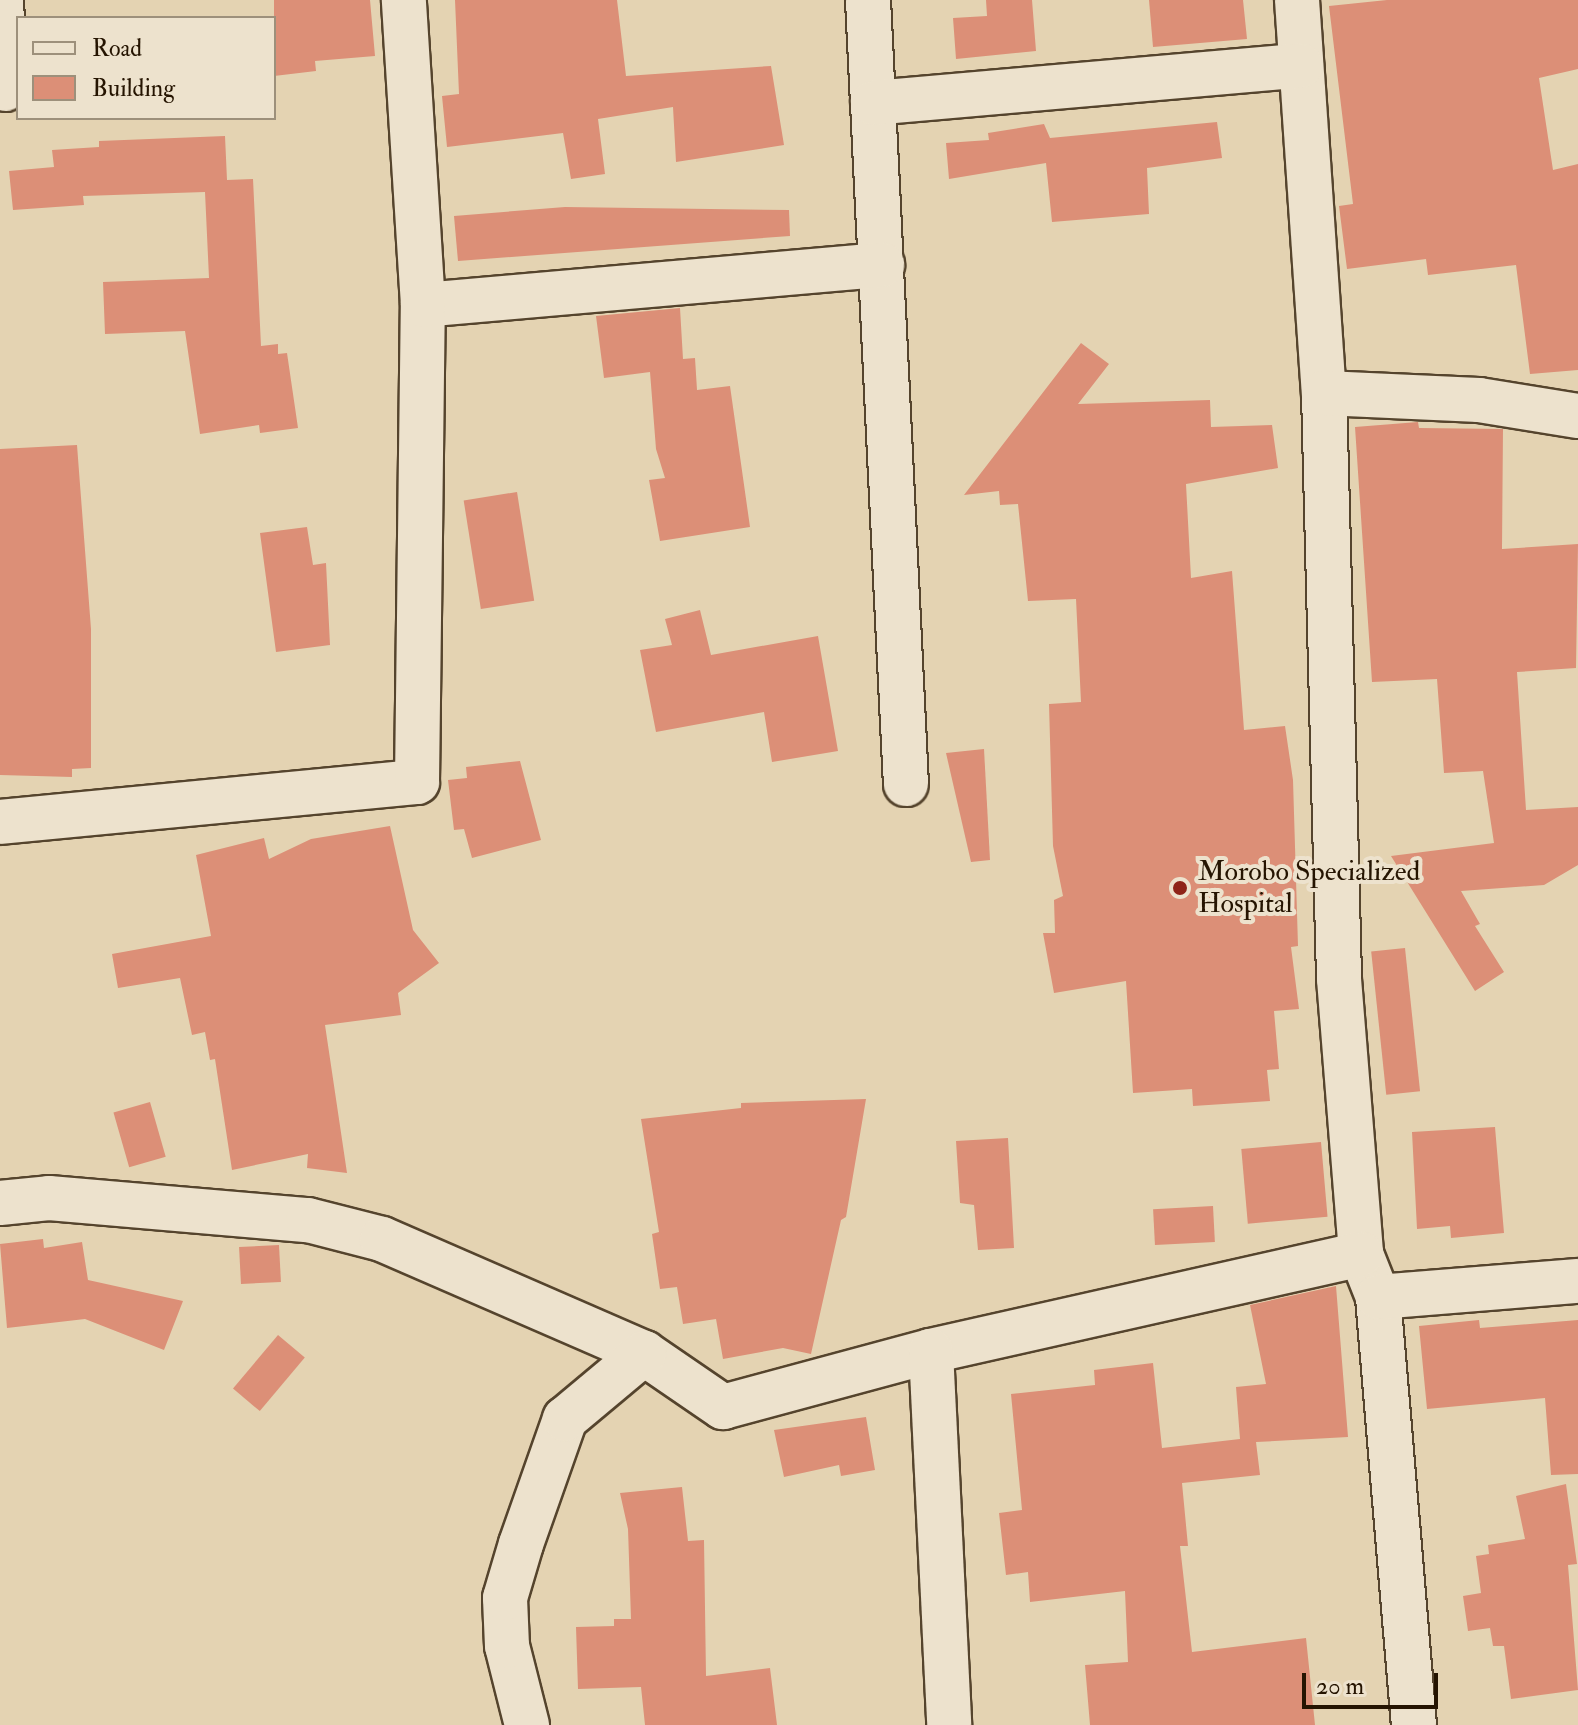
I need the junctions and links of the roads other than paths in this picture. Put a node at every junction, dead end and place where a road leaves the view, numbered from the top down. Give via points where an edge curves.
1 (1, 0) edge
2 (404, 0) edge
3 (868, 0) edge
4 (1297, 0) edge
5 (1300, 66) junction
6 (5, 89) dead end
7 (873, 103) junction
8 (882, 265) junction
9 (423, 305) junction
10 (1324, 393) junction
11 (1578, 416) edge
12 (906, 784) dead end
13 (0, 822) edge
14 (0, 1203) edge
15 (1361, 1254) junction
16 (1578, 1281) edge
17 (1378, 1297) junction
18 (931, 1351) junction
19 (644, 1353) junction
20 (527, 1725) edge
21 (949, 1725) edge
22 (1414, 1725) edge

1 - 6 street
2 - 9 street
3 - 7 street
4 - 5 street
5 - 7 street
5 - 10 street
7 - 8 street
8 - 9 street
8 - 12 street
9 - 13 street via 417,782
10 - 11 street via 1479,400
10 - 15 street via 1339,979
14 - 19 street via 49,1198 308,1220 382,1239
15 - 17 street
15 - 18 street
16 - 17 street
17 - 22 street
18 - 19 street via 723,1407
18 - 21 street
19 - 20 street via 565,1419 521,1544 505,1598 507,1646

